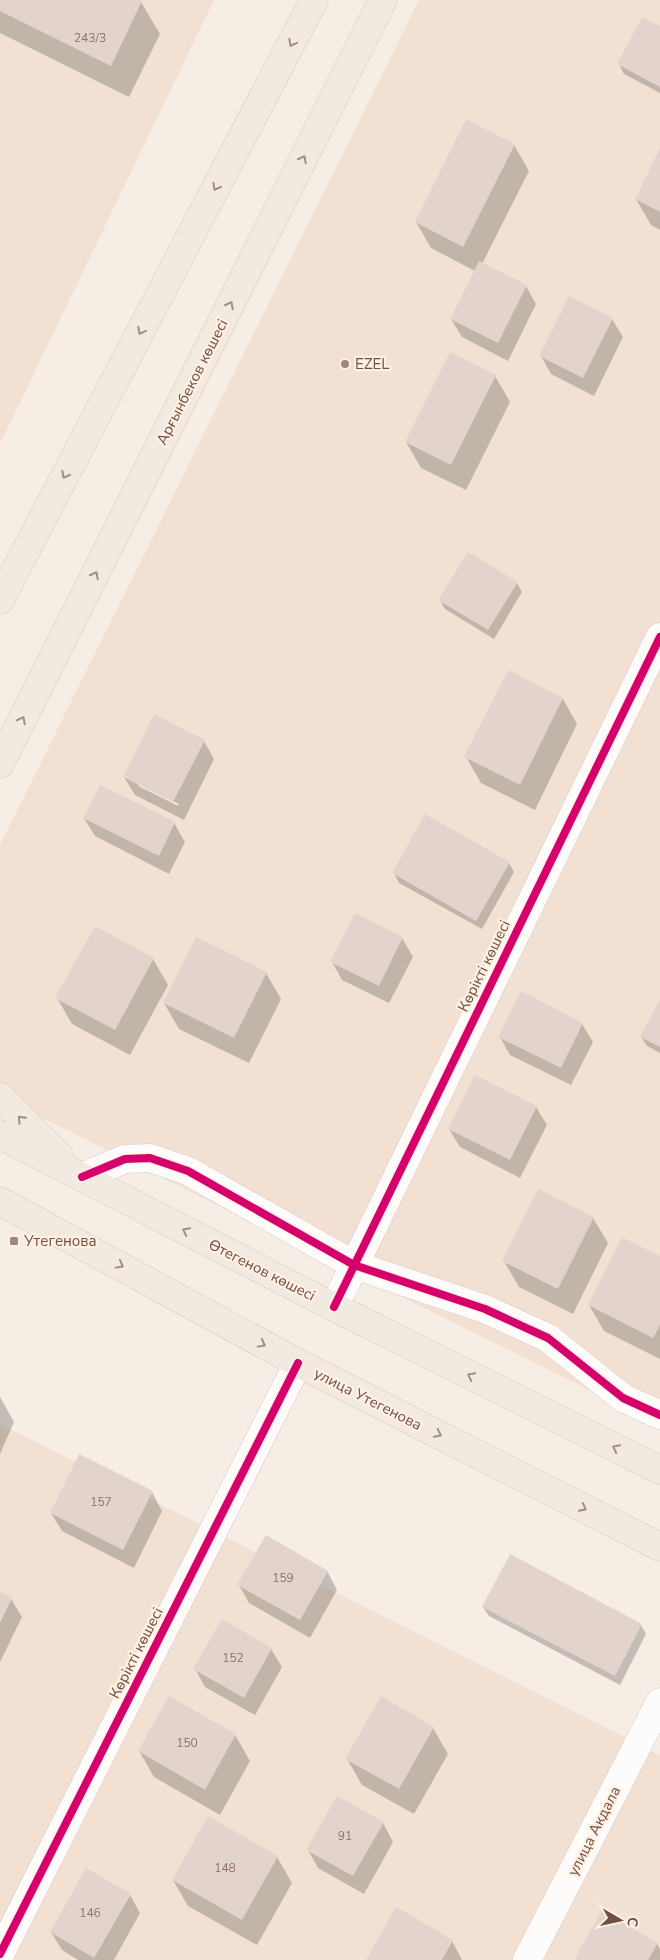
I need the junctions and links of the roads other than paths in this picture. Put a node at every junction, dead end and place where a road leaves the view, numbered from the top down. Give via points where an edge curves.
1 (314, 0) edge
2 (383, 0) edge
3 (0, 600) edge
4 (660, 638) edge
5 (0, 764) edge
6 (0, 1097) edge
7 (0, 1135) edge
8 (82, 1177) junction
9 (0, 1201) edge
10 (0, 1215) edge
11 (50, 1226) junction
12 (354, 1265) junction
13 (334, 1307) junction
14 (298, 1363) junction
15 (660, 1416) edge
16 (660, 1470) edge
17 (660, 1547) edge
18 (660, 1702) edge
19 (0, 1954) edge
20 (527, 1960) edge

1 -> 3 main road
5 -> 2 main road, Арғынбеков көшесі
4 - 12 street, Көрікті көшесі
8 -> 6 main road
7 - 8 main road, Өтегенов көшесі
8 - 12 street via 125,1159 150,1158 188,1171
13 -> 8 main road, Өтегенов көшесі
9 - 11 main road, улица Утегенова
10 - 11 main road
11 -> 14 main road, улица Утегенова
12 - 13 street, Көрікті көшесі
12 - 15 street via 485,1309 548,1338 623,1398
16 -> 13 main road, Өтегенов көшесі
14 -> 17 main road, улица Утегенова
14 - 19 street, Көрікті көшесі
18 - 20 street, улица Акдала

